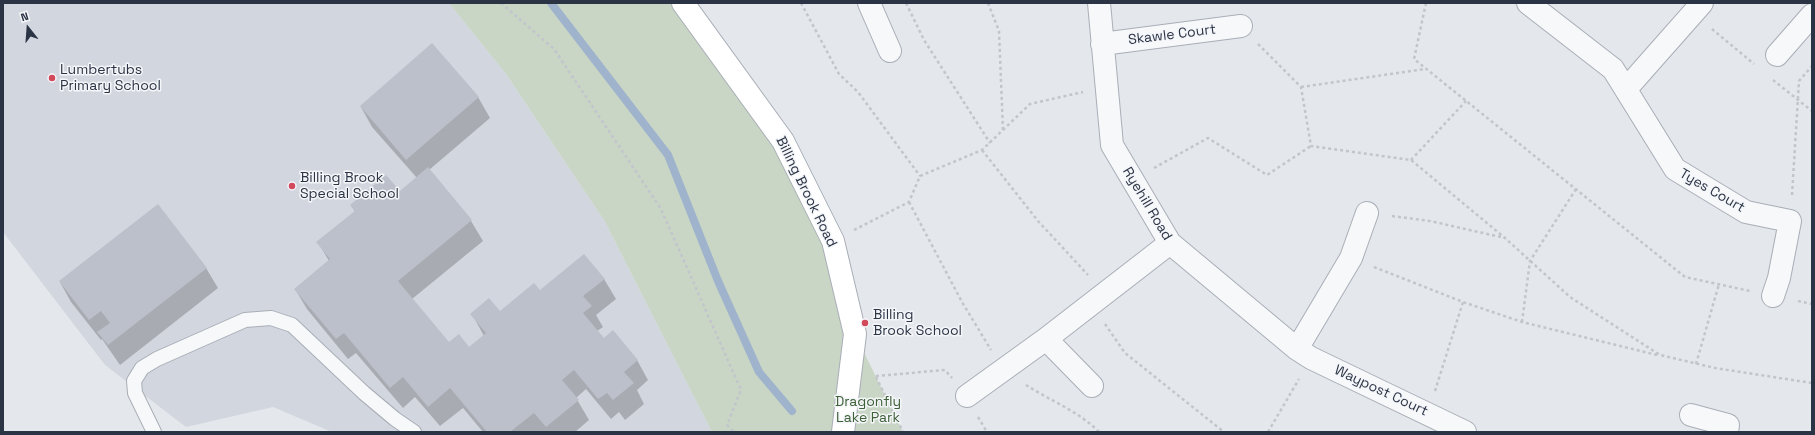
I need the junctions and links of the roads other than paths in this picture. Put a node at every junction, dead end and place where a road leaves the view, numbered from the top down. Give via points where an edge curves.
1 (683, 3) edge
2 (869, 3) edge
3 (1099, 3) edge
4 (1528, 3) edge
5 (1702, 3) edge
6 (1812, 15) edge
7 (1241, 26) road end
8 (1102, 44) junction
9 (890, 51) dead end
10 (1777, 55) dead end
11 (1626, 89) junction
12 (1367, 213) road end
13 (1170, 243) junction
14 (1773, 296) road end
15 (1046, 339) junction
16 (1304, 353) junction
17 (1092, 386) dead end
18 (967, 396) road end
19 (1691, 415) dead end
20 (154, 432) edge
21 (414, 432) edge
22 (843, 432) edge
23 (1465, 432) edge
24 (1727, 432) edge

1 - 22 street, Billing Brook Road via 784,141 833,241 855,334
2 - 9 street
3 - 8 street, Ryehill Road
4 - 11 street, Tyes Court via 1613,68
5 - 11 street
6 - 10 street
7 - 8 street, Skawle Court
8 - 13 street, Ryehill Road via 1112,145
11 - 14 street, Tyes Court via 1675,169 1746,212 1790,221
12 - 16 street via 1351,258
13 - 15 street
13 - 16 street, Ryehill Road
15 - 17 street
15 - 18 street
16 - 23 street, Waypost Court
19 - 24 street via 1728,425
20 - 21 lane via 135,393 134,381 142,368 157,358 245,320 271,318 292,325 364,393

